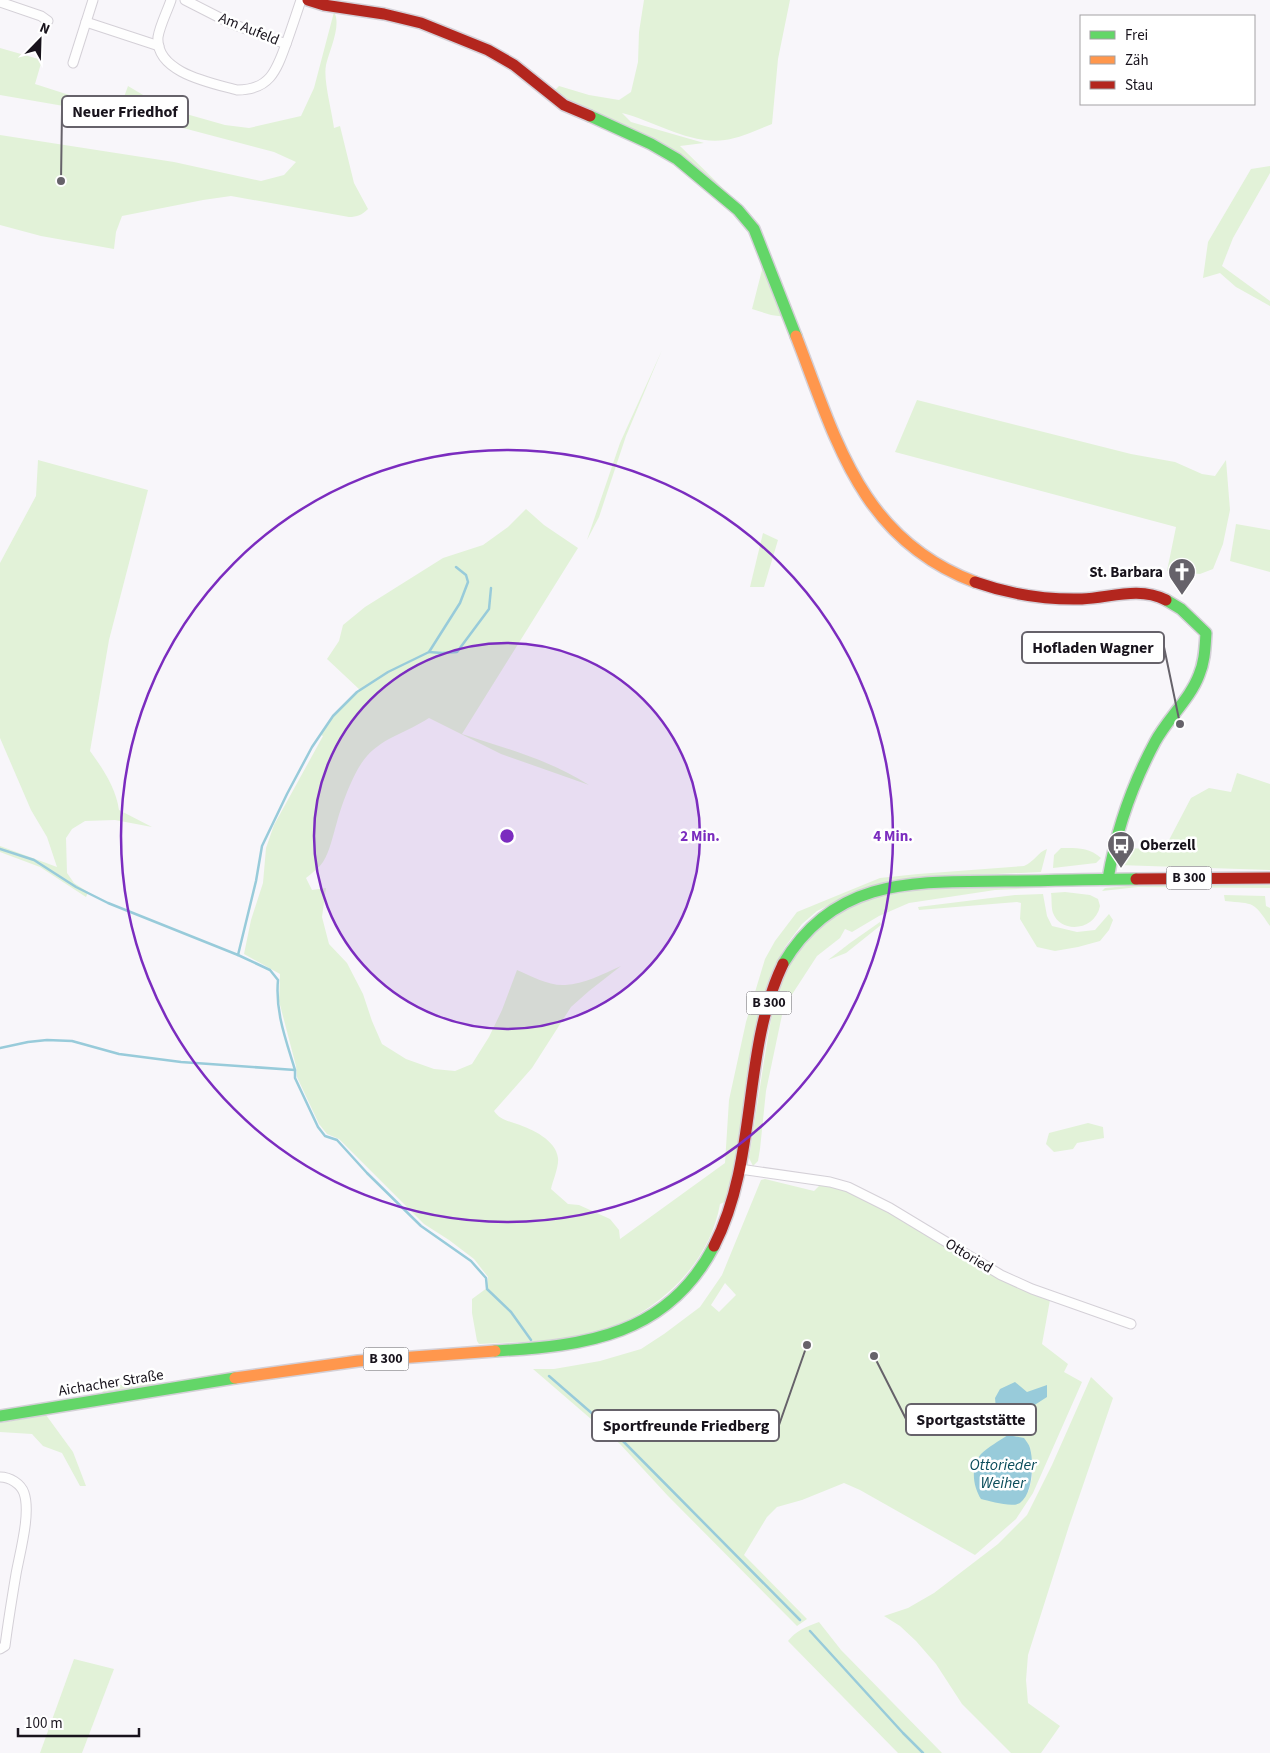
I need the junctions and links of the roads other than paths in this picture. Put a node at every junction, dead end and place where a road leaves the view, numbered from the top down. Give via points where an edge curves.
1 (93, 0) edge
2 (171, 0) edge
3 (185, 0) edge
4 (301, 0) edge
5 (308, 0) edge
6 (0, 2) edge
7 (48, 21) dead end
8 (86, 22) junction
9 (286, 44) junction
10 (159, 46) junction
11 (73, 64) dead end
12 (1270, 878) edge
13 (1108, 879) junction
14 (740, 1169) junction
15 (1131, 1324) dead end
16 (0, 1416) edge
17 (0, 1477) edge
18 (0, 1649) edge

1 - 8 street
2 - 10 street via 158,36
3 - 9 street, Am Aufeld via 230,23
4 - 9 street
5 - 13 main road via 421,23 488,50 514,65 564,105 651,144 677,159 716,190 754,229 845,461 872,506 922,556 969,580 1027,597 1080,600 1129,593 1153,595 1182,609 1206,633 1197,680 1156,740 1141,769 1112,852
6 - 7 street
8 - 10 street
8 - 11 street
9 - 10 street via 269,80 246,90 180,72 171,66
12 - 13 main road, B 300
13 - 14 main road, B 300 via 917,884 851,899 824,916 789,954 775,982 758,1057
14 - 15 street, Ottoried via 848,1187 1000,1275
14 - 16 main road, Aichacher Straße / B 300 via 724,1225 706,1263 688,1285 667,1305 634,1326 591,1341 546,1348 358,1361
17 - 18 street via 13,1481 22,1488 25,1496 25,1522 5,1646

